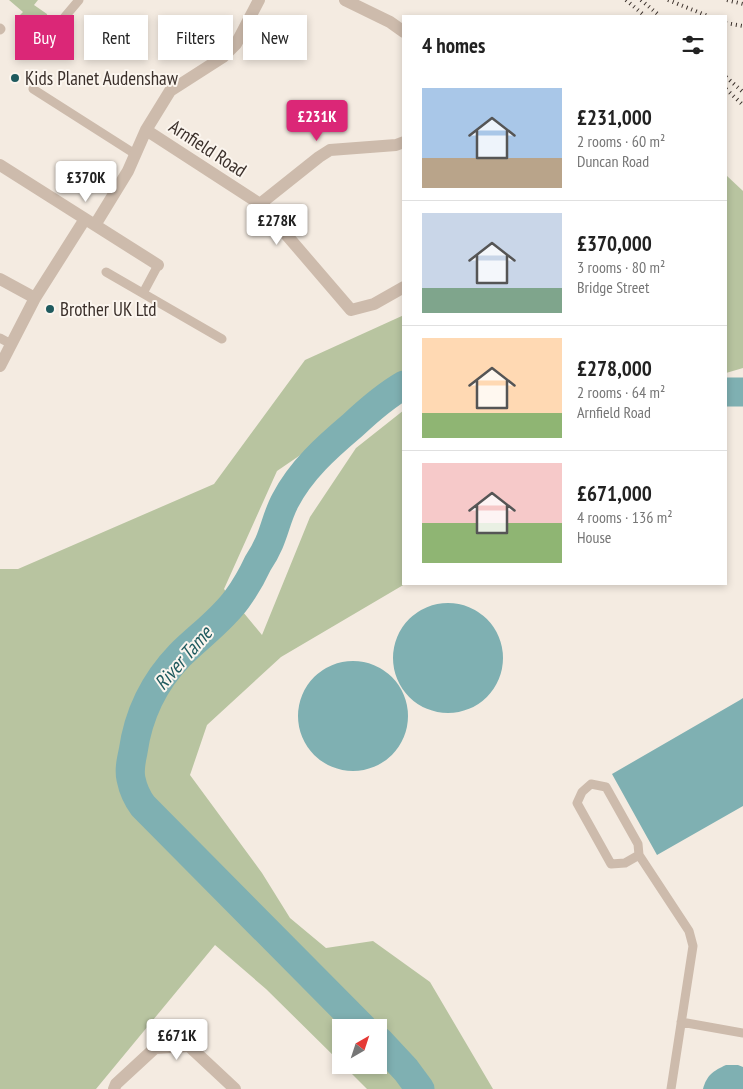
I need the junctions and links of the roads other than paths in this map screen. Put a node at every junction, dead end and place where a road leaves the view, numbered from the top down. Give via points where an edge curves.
1 (79, 0) edge
2 (258, 0) edge
3 (345, 0) edge
4 (66, 15) edge
5 (402, 31) edge
6 (33, 89) dead end
7 (146, 130) junction
8 (402, 143) edge
9 (135, 154) junction
10 (0, 165) edge
11 (260, 204) junction
12 (90, 222) junction
13 (158, 265) joint
14 (106, 272) dead end
15 (0, 279) edge
16 (402, 288) edge
17 (143, 293) junction
18 (35, 298) junction
19 (222, 338) dead end
20 (6, 341) edge
21 (0, 366) edge
22 (639, 855) junction
23 (681, 1022) junction
24 (743, 1033) edge
25 (114, 1089) edge
26 (235, 1089) edge
27 (671, 1089) edge

1 - 4 lane
2 - 7 street, Arnfield Road via 236,44 223,57 170,91
3 - 5 street
6 - 9 lane
7 - 9 street, Arnfield Road
7 - 11 street, Arnfield Road
8 - 11 street via 330,150
9 - 12 street, Arnfield Road via 128,171
10 - 12 street
11 - 16 street, Arnfield Road via 351,310 374,304
12 - 13 street
12 - 18 street, Arnfield Road
13 - 17 lane
14 - 17 lane
15 - 18 street
17 - 19 lane
18 - 20 street, Arnfield Road
20 - 21 street, Arnfield Road
22 - 22 lane via 625,863 611,864 577,803 591,784 606,787 638,844
22 - 23 lane via 689,930 693,946
23 - 24 lane
23 - 27 lane
25 - 26 street via 155,1048 189,1046

